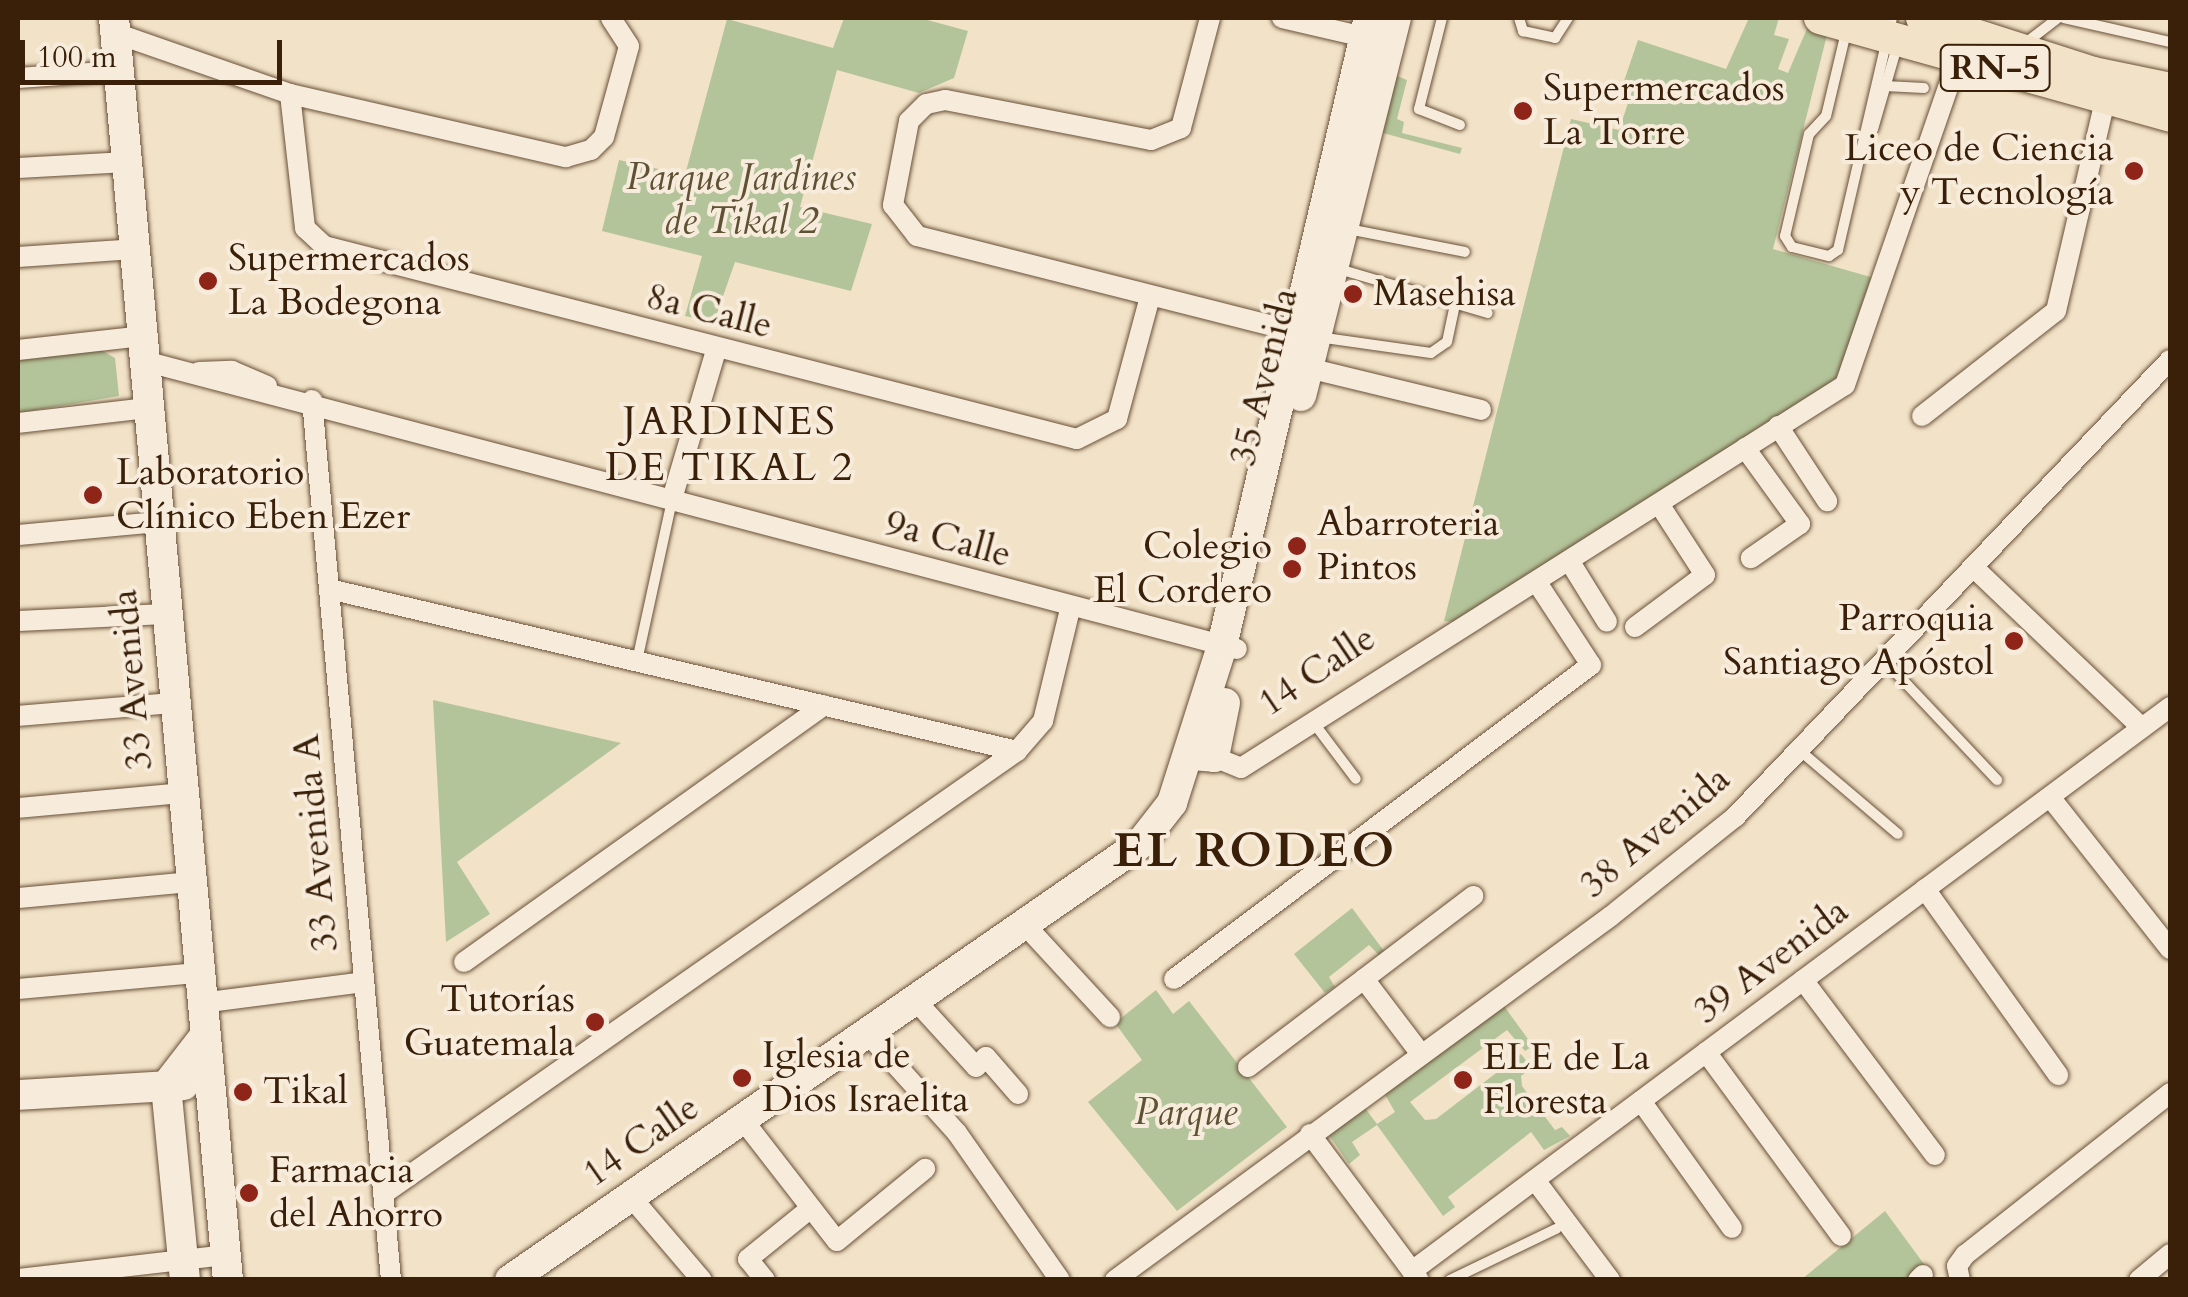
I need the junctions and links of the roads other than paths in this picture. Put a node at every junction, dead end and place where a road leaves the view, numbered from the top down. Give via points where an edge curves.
1 (1210, 18) edge
2 (1282, 18) edge
3 (1442, 18) edge
4 (1519, 18) edge
5 (1568, 18) edge
6 (1922, 18) edge
7 (2061, 18) edge
8 (1839, 20) edge
9 (615, 21) edge
10 (114, 25) edge
11 (1379, 29) edge
12 (1893, 32) edge
13 (1954, 34) edge
14 (2170, 42) edge
15 (2019, 49) junction
16 (118, 71) junction
17 (18, 78) edge
18 (1885, 86) junction
19 (1924, 88) dead end
20 (2170, 89) edge
21 (290, 94) junction
22 (2106, 100) junction
23 (2170, 116) edge
24 (1460, 124) dead end
25 (1873, 129) dead end
26 (126, 162) junction
27 (18, 168) edge
28 (1342, 228) junction
29 (134, 249) junction
30 (1465, 252) dead end
31 (18, 257) edge
32 (1333, 268) junction
33 (1150, 297) junction
34 (1456, 304) junction
35 (1488, 313) dead end
36 (1306, 334) junction
37 (143, 348) junction
38 (18, 350) edge
39 (716, 350) junction
40 (2170, 360) edge
41 (1308, 368) junction
42 (302, 398) junction
43 (148, 408) junction
44 (1481, 410) dead end
45 (1922, 416) dead end
46 (18, 423) edge
47 (1778, 426) junction
48 (1745, 448) junction
49 (672, 499) junction
50 (1827, 501) dead end
51 (1659, 504) junction
52 (158, 522) junction
53 (18, 535) edge
54 (1752, 558) dead end
55 (1570, 562) junction
56 (1973, 567) junction
57 (1538, 584) junction
58 (328, 589) junction
59 (1070, 609) junction
60 (166, 614) junction
61 (18, 621) edge
62 (1608, 622) dead end
63 (1635, 627) dead end
64 (1229, 648) junction
65 (1884, 660) junction
66 (636, 661) junction
67 (174, 703) junction
68 (824, 705) junction
69 (2170, 707) edge
70 (18, 716) edge
71 (1312, 722) junction
72 (2142, 728) junction
73 (1798, 748) junction
74 (1016, 751) junction
75 (1203, 756) junction
76 (1356, 779) dead end
77 (1997, 780) dead end
78 (182, 793) junction
79 (2050, 797) junction
80 (18, 808) edge
81 (1898, 834) dead end
82 (190, 882) junction
83 (1925, 890) junction
84 (1473, 896) dead end
85 (18, 898) edge
86 (1026, 926) junction
87 (2170, 949) edge
88 (464, 962) dead end
89 (1364, 979) junction
90 (1174, 980) dead end
91 (1803, 980) junction
92 (364, 982) junction
93 (199, 988) junction
94 (18, 989) edge
95 (916, 1001) junction
96 (1110, 1017) dead end
97 (868, 1034) junction
98 (204, 1037) junction
99 (1706, 1052) junction
100 (1422, 1054) junction
101 (1248, 1067) dead end
102 (2058, 1074) dead end
103 (208, 1082) junction
104 (166, 1086) junction
105 (2170, 1093) edge
106 (1018, 1094) dead end
107 (18, 1095) edge
108 (1640, 1101) junction
109 (743, 1120) junction
110 (1310, 1134) junction
111 (1935, 1155) dead end
112 (925, 1169) dead end
113 (1535, 1180) junction
114 (383, 1194) junction
115 (630, 1197) junction
116 (811, 1208) junction
117 (1732, 1228) dead end
118 (1556, 1229) dead end
119 (1841, 1236) dead end
120 (2170, 1254) edge
121 (227, 1267) edge
122 (183, 1270) edge
123 (1959, 1273) edge
124 (1416, 1275) edge
125 (18, 1278) edge
126 (49, 1278) edge
127 (391, 1280) edge
128 (510, 1280) edge
129 (702, 1280) edge
130 (765, 1280) edge
131 (1060, 1280) edge
132 (1115, 1280) edge
133 (1450, 1280) edge
134 (1610, 1280) edge
135 (2138, 1280) edge

1 - 33 street via 1181,128 1151,140 945,100 926,104 910,121 893,205 917,236
2 - 11 street
3 - 24 lane via 1419,109
4 - 5 lane via 1524,31 1555,38
6 - 13 main road, RN-5
7 - 14 lane
7 - 15 lane
8 - 12 main road, RN-5
8 - 12 lane via 1826,116 1809,134 1786,236 1792,247 1828,256 1838,250
9 - 21 street via 629,46 604,138 591,150 566,156
10 - 16 street, 33 Avenida
10 - 21 street
11 - 28 street, 35 Avenida
11 - 36 street, 35 Avenida
12 - 13 main road, RN-5
12 - 18 lane
13 - 15 main road, RN-5
13 - 22 main road, RN-5
13 - 47 street, 14 Calle via 1848,380
15 - 20 main road, RN-5
16 - 17 street
16 - 26 street, 33 Avenida
18 - 19 lane
18 - 25 lane
21 - 39 street, 8a Calle via 304,228 324,246
22 - 23 main road, RN-5
22 - 45 street via 2056,311
26 - 27 street
26 - 29 street, 33 Avenida
28 - 30 lane
28 - 32 street, 35 Avenida
29 - 31 street
29 - 37 street, 33 Avenida
32 - 34 lane
32 - 36 street, 35 Avenida
33 - 36 street
33 - 39 street, 8a Calle via 1117,419 1077,439
34 - 35 lane
34 - 36 lane via 1447,342 1431,353
36 - 41 street, 35 Avenida
36 - 64 street, 35 Avenida
37 - 38 street, 9a Calle
37 - 42 street, 9a Calle via 226,388
37 - 43 street, 33 Avenida
39 - 49 street
40 - 56 street, 38 Avenida
41 - 44 street
41 - 64 street, 35 Avenida
42 - 49 street, 9a Calle
42 - 58 street, 33 Avenida A
43 - 46 street
43 - 52 street, 33 Avenida
47 - 48 street, 14 Calle
47 - 50 street
48 - 51 street, 14 Calle
48 - 54 street via 1800,524
49 - 59 street, 9a Calle
49 - 66 lane
51 - 55 street, 14 Calle
51 - 63 street via 1705,574
52 - 53 street
52 - 60 street, 33 Avenida
55 - 57 street, 14 Calle
55 - 62 street
56 - 65 street, 38 Avenida
56 - 72 street
57 - 71 street, 14 Calle via 1464,631 1435,640
57 - 90 street via 1591,666
58 - 66 street
58 - 92 street, 33 Avenida A
59 - 64 street, 9a Calle
59 - 74 street via 1044,722
60 - 61 street
60 - 67 street, 33 Avenida
64 - 75 street, 35 Avenida
65 - 73 street, 38 Avenida
65 - 77 lane
66 - 68 street
67 - 70 street
67 - 78 street, 33 Avenida
68 - 74 street
68 - 88 street
69 - 72 street, 39 Avenida
71 - 75 street, 14 Calle via 1242,768
71 - 76 lane
72 - 79 street, 39 Avenida
73 - 81 lane
73 - 100 street, 38 Avenida via 1736,817
74 - 114 street
75 - 86 street, 14 Calle via 1140,844
78 - 80 street
78 - 82 street, 33 Avenida
79 - 83 street, 39 Avenida
79 - 87 street
82 - 85 street
82 - 93 street, 33 Avenida
83 - 91 street, 39 Avenida
83 - 102 street
84 - 89 street
86 - 95 street, 14 Calle
86 - 96 street
89 - 100 street
89 - 101 street
91 - 99 street, 39 Avenida
91 - 111 street
92 - 93 street
92 - 114 street, 33 Avenida A
93 - 94 street
93 - 98 street, 33 Avenida
95 - 97 street, 14 Calle
95 - 106 street via 976,1067 986,1057
97 - 109 street, 14 Calle
97 - 131 street via 956,1134
98 - 103 street, 33 Avenida
98 - 104 street
99 - 108 street, 39 Avenida
99 - 119 street
100 - 110 street, 38 Avenida
103 - 104 street
103 - 121 street, 33 Avenida
104 - 107 street
104 - 122 street
105 - 123 street
108 - 113 street, 39 Avenida
108 - 117 street
109 - 115 street, 14 Calle
109 - 116 street
110 - 124 street
110 - 132 street, 38 Avenida
112 - 116 street via 837,1241
113 - 124 street, 39 Avenida
113 - 134 street
114 - 127 street, 33 Avenida A
115 - 128 street, 14 Calle
115 - 129 street
116 - 130 street via 748,1259
118 - 133 lane
120 - 135 street
121 - 122 street
122 - 126 street
125 - 126 street

